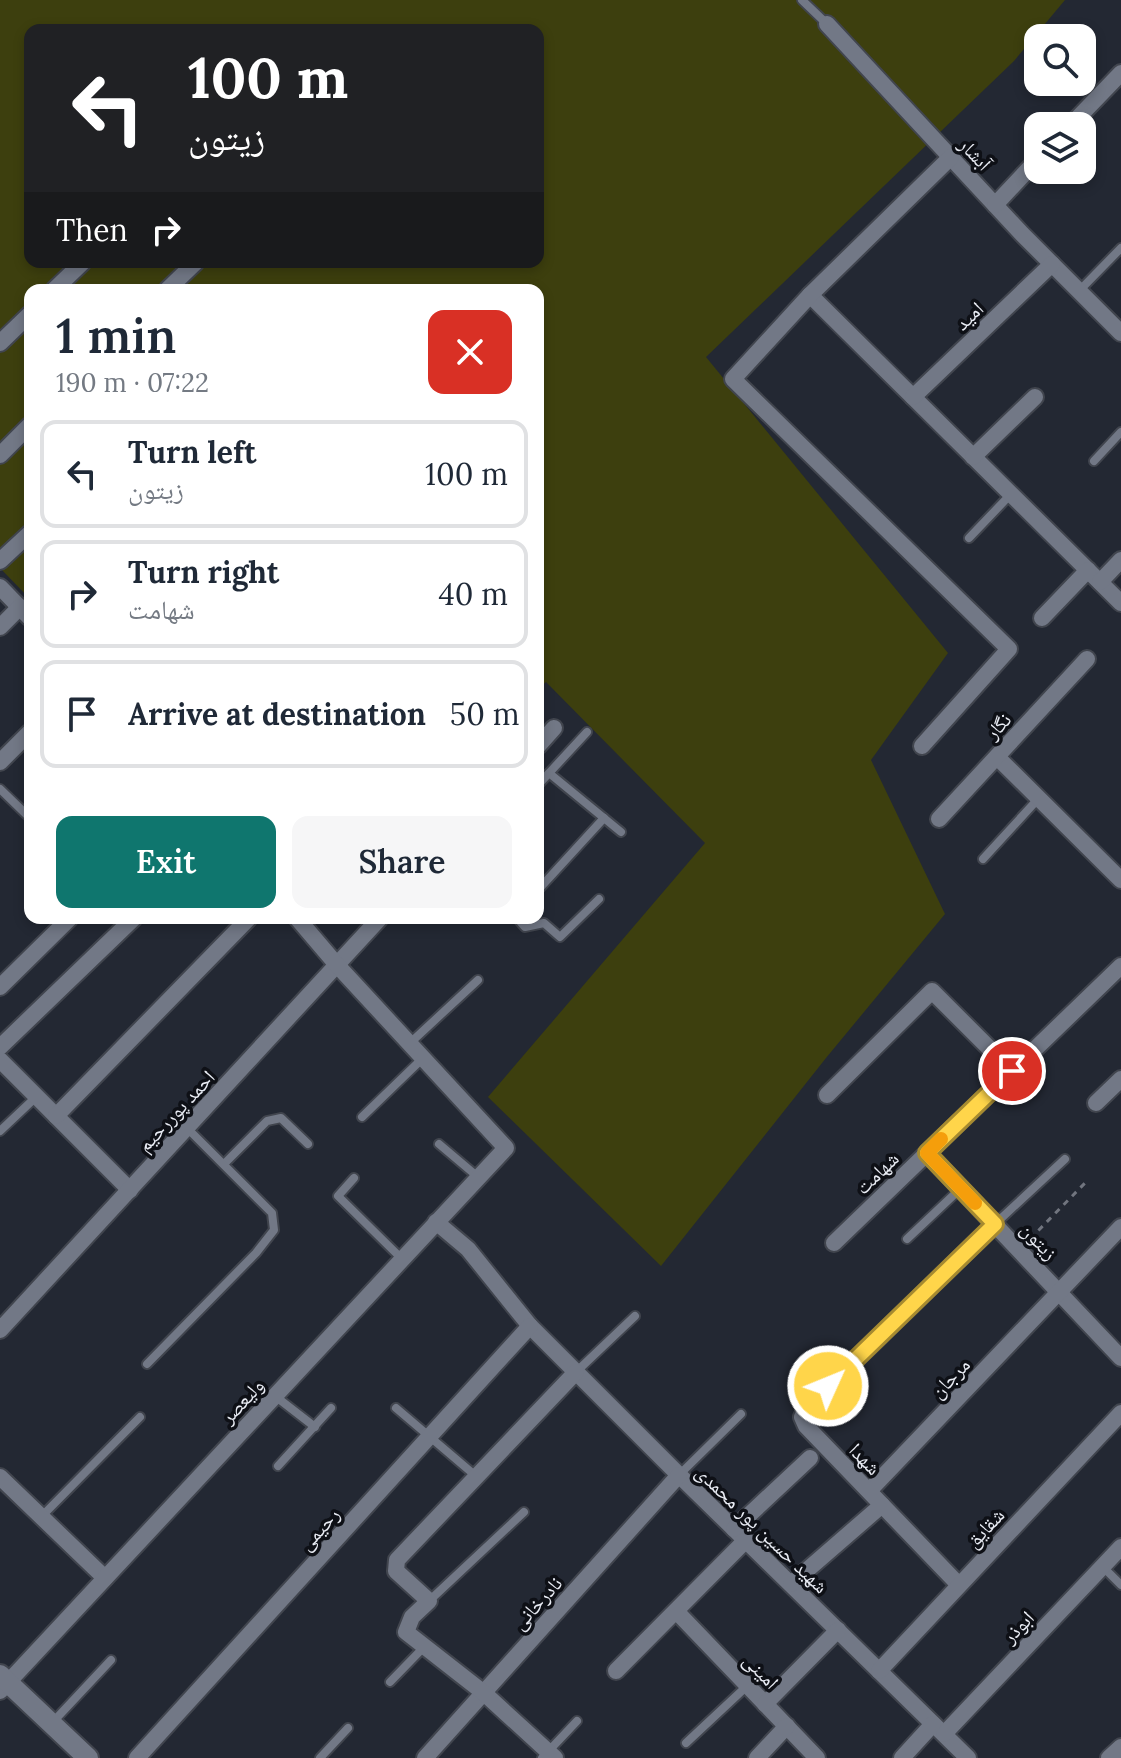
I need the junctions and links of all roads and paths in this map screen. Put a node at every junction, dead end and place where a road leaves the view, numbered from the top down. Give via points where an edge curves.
1 (802, 0) edge
2 (827, 24) joint
3 (1121, 73) edge
4 (1083, 112) edge
5 (951, 157) junction
6 (1024, 174) edge
7 (995, 205) junction
8 (1121, 248) edge
9 (1052, 264) junction
10 (77, 268) edge
11 (190, 268) edge
12 (60, 284) edge
13 (173, 284) edge
14 (1079, 291) junction
15 (810, 295) junction
16 (24, 320) edge
17 (1121, 333) edge
18 (0, 343) edge
19 (913, 397) junction
20 (1035, 397) dead end
21 (24, 431) edge
22 (1121, 432) edge
23 (0, 455) edge
24 (973, 457) junction
25 (1094, 461) dead end
26 (1011, 494) junction
27 (969, 538) dead end
28 (24, 539) edge
29 (1121, 560) edge
30 (0, 561) edge
31 (1088, 570) junction
32 (1100, 582) junction
33 (0, 587) edge
34 (1121, 603) edge
35 (24, 612) edge
36 (24, 614) edge
37 (1042, 618) dead end
38 (0, 627) edge
39 (1087, 659) dead end
40 (554, 728) dead end
41 (587, 732) dead end
42 (24, 738) edge
43 (544, 739) edge
44 (922, 746) dead end
45 (997, 757) junction
46 (0, 762) edge
47 (549, 773) junction
48 (544, 778) edge
49 (0, 789) edge
50 (1039, 798) junction
51 (24, 812) edge
52 (604, 818) junction
53 (939, 819) dead end
54 (621, 832) dead end
55 (983, 859) dead end
56 (1121, 880) edge
57 (544, 883) edge
58 (599, 899) dead end
59 (544, 923) edge
60 (64, 924) edge
61 (128, 924) edge
62 (243, 924) edge
63 (302, 924) edge
64 (375, 924) edge
65 (337, 965) junction
66 (1121, 966) edge
67 (478, 980) dead end
68 (0, 987) edge
69 (409, 1044) junction
70 (0, 1047) edge
71 (423, 1058) junction
72 (0, 1060) edge
73 (1012, 1071) junction
74 (1121, 1079) edge
75 (827, 1095) dead end
76 (37, 1096) junction
77 (1096, 1103) dead end
78 (56, 1116) junction
79 (362, 1117) dead end
80 (187, 1128) junction
81 (0, 1131) edge
82 (308, 1144) dead end
83 (439, 1144) dead end
84 (927, 1153) junction
85 (1065, 1159) dead end
86 (224, 1164) junction
87 (479, 1177) junction
88 (354, 1178) dead end
89 (1086, 1182) dead end
90 (961, 1188) junction
91 (130, 1190) junction
92 (436, 1222) junction
93 (995, 1224) junction
94 (1121, 1227) edge
95 (907, 1239) dead end
96 (834, 1243) dead end
97 (1019, 1250) junction
98 (402, 1259) junction
99 (1059, 1293) junction
100 (635, 1316) dead end
101 (530, 1326) junction
102 (0, 1330) edge
103 (1121, 1358) edge
104 (147, 1364) dead end
105 (576, 1372) junction
106 (274, 1396) junction
107 (331, 1408) dead end
108 (396, 1408) dead end
109 (1121, 1413) edge
110 (741, 1414) dead end
111 (140, 1417) dead end
112 (315, 1427) junction
113 (430, 1436) junction
114 (810, 1458) dead end
115 (278, 1466) dead end
116 (679, 1475) junction
117 (0, 1477) edge
118 (477, 1477) junction
119 (869, 1491) junction
120 (882, 1505) junction
121 (524, 1512) dead end
122 (41, 1517) junction
123 (740, 1534) junction
124 (1121, 1547) edge
125 (1103, 1567) junction
126 (105, 1578) junction
127 (791, 1584) junction
128 (959, 1585) junction
129 (1121, 1585) edge
130 (429, 1601) junction
131 (676, 1611) junction
132 (838, 1630) junction
133 (425, 1646) junction
134 (111, 1660) dead end
135 (616, 1671) dead end
136 (879, 1671) junction
137 (390, 1682) dead end
138 (3, 1683) edge
139 (747, 1685) junction
140 (484, 1693) junction
141 (765, 1704) junction
142 (577, 1721) dead end
143 (51, 1723) junction
144 (787, 1726) junction
145 (348, 1728) dead end
146 (938, 1729) junction
147 (686, 1743) dead end
148 (548, 1756) edge
149 (88, 1758) edge
150 (137, 1758) edge
151 (320, 1758) edge
152 (425, 1758) edge
153 (757, 1758) edge
154 (817, 1758) edge
155 (902, 1758) edge
156 (968, 1758) edge

1 - 2 lane, آبشار
2 - 5 street, آبشار
3 - 4 street
5 - 7 street, آبشار
5 - 15 street
6 - 7 street
7 - 9 street, آبشار
8 - 14 lane
9 - 14 street, آبشار
9 - 19 street, امید
10 - 12 street
11 - 13 street
14 - 17 street, آبشار
15 - 19 street
15 - 44 street via 733,379 1009,649
16 - 18 street
19 - 24 street
20 - 24 street
21 - 23 street
22 - 25 lane
24 - 26 street
26 - 27 lane
26 - 31 street
28 - 30 street
29 - 32 street
31 - 32 street
31 - 37 street
32 - 34 street
33 - 35 street
36 - 38 street
39 - 45 street, نگار
40 - 43 street
41 - 47 lane
42 - 46 street
45 - 50 street
45 - 53 street, نگار
47 - 48 lane
47 - 52 lane
49 - 51 lane
50 - 55 lane
50 - 56 street
52 - 54 lane
52 - 57 lane
58 - 59 lane via 560,937
60 - 68 street
61 - 70 street
62 - 78 street
63 - 65 street
64 - 65 street, احمد پوررحیم
65 - 69 street
65 - 80 street, احمد پوررحیم
66 - 73 street, شهامت
67 - 69 lane
69 - 71 street
71 - 79 lane
71 - 87 street, ولیعصر via 506,1148
72 - 76 street
73 - 75 street via 932,991
73 - 84 street, شهامت
74 - 77 street
76 - 78 street
76 - 81 lane
78 - 91 street
80 - 86 lane
80 - 91 street, احمد پوررحیم
82 - 86 lane via 281,1118 267,1121
83 - 87 lane
84 - 90 street, زیتون
84 - 96 street, شهامت
85 - 93 lane
86 - 104 lane via 272,1213 274,1230
87 - 92 street, ولیعصر
88 - 98 lane via 338,1196
89 - 97 path
90 - 93 street, زیتون
90 - 95 lane
91 - 102 street, احمد پوررحیم
92 - 98 street, ولیعصر
92 - 101 street, شهید حسین پور محمدی via 468,1249
93 - 97 street, زیتون
93 - 119 street, شهدا via 802,1417
94 - 99 street, مرجان
97 - 99 street, زیتون
98 - 106 street, ولیعصر
99 - 103 street, زیتون
99 - 119 street, مرجان
100 - 105 lane
101 - 105 street, شهید حسین پور محمدی
101 - 113 street, رحیمی
105 - 116 street, شهید حسین پور محمدی
105 - 118 street
106 - 112 lane
106 - 126 street, ولیعصر
107 - 112 lane
108 - 113 lane
109 - 128 street, شقایق
110 - 116 lane
111 - 122 lane
112 - 115 lane
113 - 118 lane
113 - 150 street, رحیمی
114 - 123 street
116 - 123 street, شهید حسین پور محمدی
116 - 140 street, نادرخانی
117 - 122 street
118 - 130 street via 397,1560 396,1571
119 - 120 street, شهدا
120 - 127 street
120 - 128 street, شهدا
121 - 130 lane
122 - 126 street
123 - 127 street, شهید حسین پور محمدی
123 - 131 street
124 - 125 street, ابوذر
125 - 129 lane
125 - 146 street, ابوذر
126 - 138 street, ولیعصر
127 - 132 street, شهید حسین پور محمدی
128 - 136 street, شقایق
130 - 133 street via 412,1617 406,1632
131 - 135 street
131 - 139 street, امینی
132 - 136 street, شهید حسین پور محمدی
132 - 141 street
133 - 137 lane
133 - 140 street
134 - 143 lane
136 - 146 street, شهید حسین پور محمدی
138 - 143 street
139 - 141 street, امینی
139 - 147 lane
140 - 148 street
140 - 152 street, نادرخانی
141 - 144 street, امینی
142 - 148 lane
143 - 149 street
144 - 153 street
144 - 154 street, امینی
145 - 151 lane
146 - 155 street, ابوذر
146 - 156 street, شهید حسین پور محمدی

